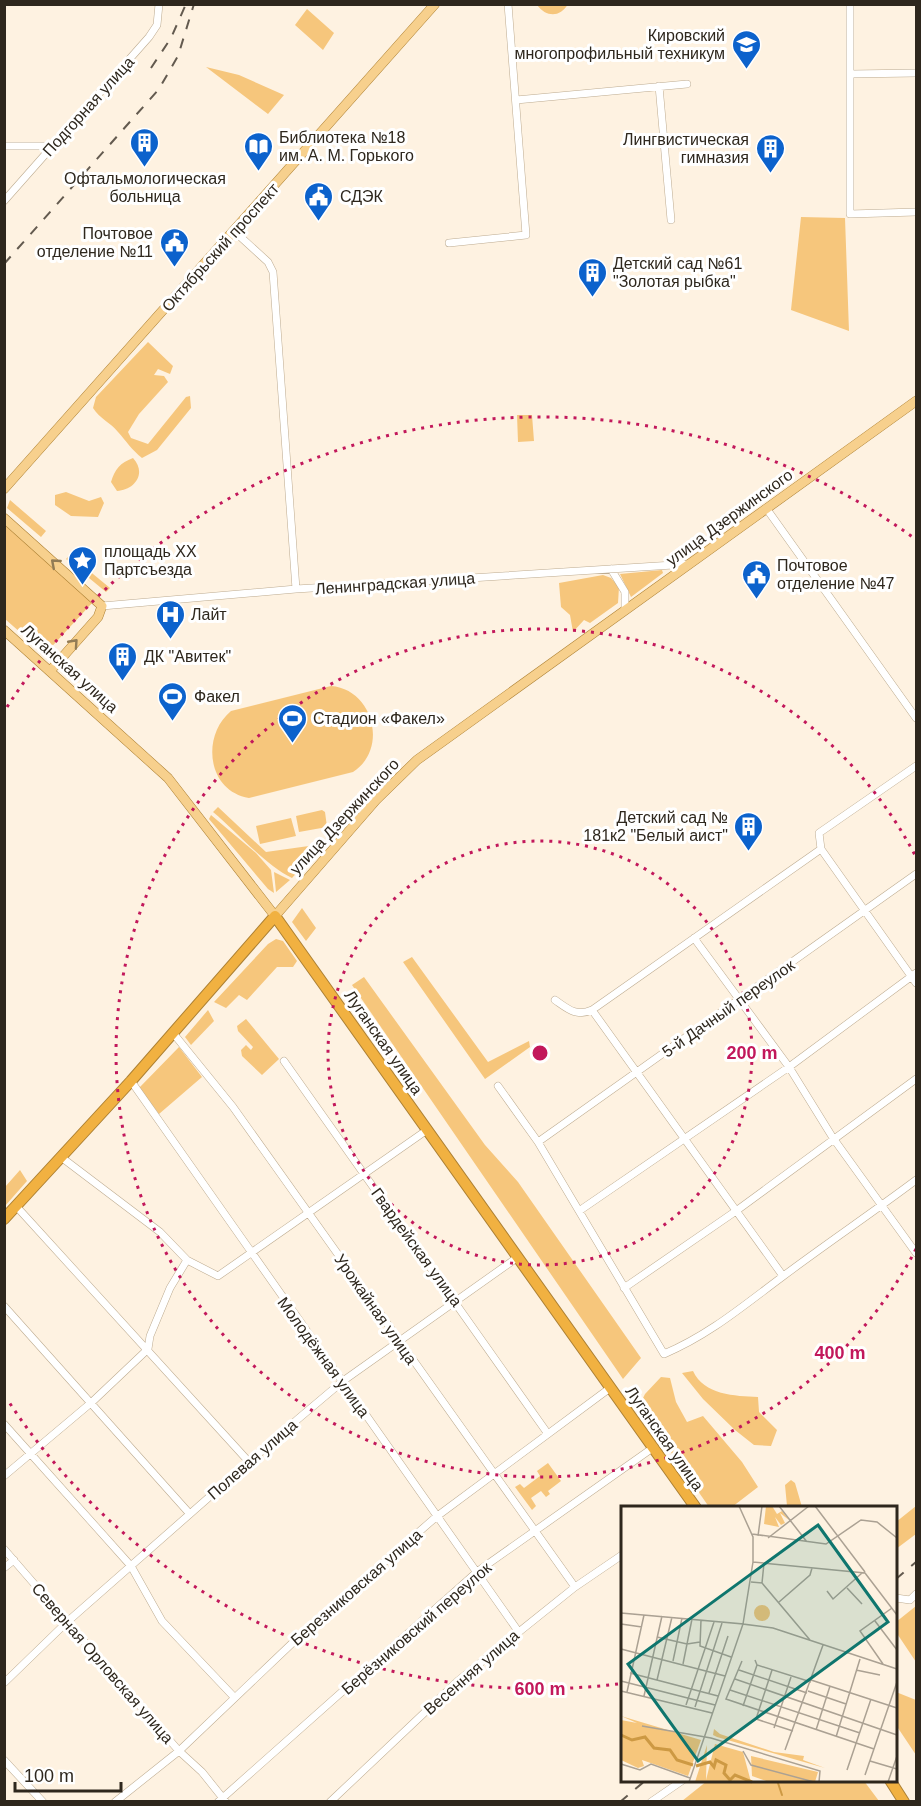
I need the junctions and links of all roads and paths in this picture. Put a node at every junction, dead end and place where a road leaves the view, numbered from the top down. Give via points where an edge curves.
1 (159, 4) edge
2 (435, 4) edge
3 (508, 4) edge
4 (850, 4) edge
5 (916, 73) edge
6 (851, 74) junction
7 (687, 84) dead end
8 (659, 86) junction
9 (516, 100) junction
10 (4, 146) edge
11 (52, 146) junction
12 (4, 201) edge
13 (916, 212) edge
14 (670, 220) dead end
15 (234, 231) junction
16 (448, 243) dead end
17 (916, 400) edge
18 (4, 489) edge
19 (766, 508) junction
20 (4, 518) edge
21 (689, 564) junction
22 (611, 569) junction
23 (296, 589) junction
24 (102, 606) junction
25 (625, 610) junction
26 (4, 630) edge
27 (51, 670) junction
28 (916, 718) edge
29 (916, 766) edge
30 (821, 849) junction
31 (916, 874) edge
32 (866, 909) junction
33 (275, 916) junction
34 (694, 938) junction
35 (914, 974) edge
36 (916, 983) edge
37 (555, 1000) dead end
38 (740, 1000) junction
39 (592, 1010) junction
40 (173, 1033) junction
41 (284, 1060) dead end
42 (789, 1067) junction
43 (637, 1072) junction
44 (916, 1079) edge
45 (131, 1082) junction
46 (498, 1086) dead end
47 (427, 1130) junction
48 (833, 1137) junction
49 (683, 1141) junction
50 (538, 1142) junction
51 (61, 1157) junction
52 (364, 1174) junction
53 (916, 1180) edge
54 (884, 1205) junction
55 (16, 1206) junction
56 (579, 1211) junction
57 (736, 1211) junction
58 (309, 1214) junction
59 (4, 1219) edge
60 (916, 1253) edge
61 (251, 1255) junction
62 (518, 1257) junction
63 (187, 1260) junction
64 (783, 1276) junction
65 (624, 1288) junction
66 (455, 1300) junction
67 (4, 1306) edge
68 (399, 1341) junction
69 (148, 1349) junction
70 (343, 1382) junction
71 (610, 1388) junction
72 (92, 1402) junction
73 (4, 1424) edge
74 (548, 1434) junction
75 (654, 1447) junction
76 (32, 1454) junction
77 (250, 1463) junction
78 (495, 1474) junction
79 (4, 1476) edge
80 (692, 1506) edge
81 (189, 1514) junction
82 (436, 1517) junction
83 (536, 1531) junction
84 (4, 1550) edge
85 (621, 1556) edge
86 (14, 1560) junction
87 (131, 1566) junction
88 (4, 1568) edge
89 (478, 1570) junction
90 (575, 1587) junction
91 (916, 1594) edge
92 (897, 1598) edge
93 (67, 1622) junction
94 (518, 1631) junction
95 (4, 1683) edge
96 (234, 1697) junction
97 (179, 1751) junction
98 (4, 1760) edge
99 (680, 1782) edge
100 (891, 1782) edge
101 (222, 1800) edge
102 (44, 1802) edge
103 (115, 1802) edge
104 (330, 1802) edge
105 (651, 1802) edge
106 (904, 1802) edge

1 - 11 street, Подгорная улица via 157,25 149,37
2 - 15 main road, Октябрьский проспект
3 - 9 street
4 - 6 street
5 - 6 street
6 - 13 street via 850,214
7 - 8 street
8 - 9 street
8 - 14 street
9 - 16 street via 526,235
10 - 11 street
11 - 12 street, Подгорная улица
15 - 18 main road, Октябрьский проспект
15 - 23 street via 268,262 273,272
17 - 19 main road, улица Дзержинского
19 - 21 main road, улица Дзержинского
19 - 28 street
24 -> 20 main road
21 - 22 street, Ленинградская улица
21 - 25 main road, улица Дзержинского
22 - 23 street, Ленинградская улица
22 - 25 street via 626,592
23 - 24 street, Ленинградская улица
27 -> 24 main road via 98,617
25 - 33 main road, улица Дзержинского via 417,760 376,800
26 - 27 main road, Луганская улица
27 - 33 main road, Луганская улица via 168,778
29 - 30 street via 819,833
30 - 32 street
30 - 34 street
31 - 32 street, 5-й Дачный переулок
32 - 35 street
32 - 38 street, 5-й Дачный переулок
33 - 40 highway, улица Дзержинского
33 - 47 highway, Луганская улица
34 - 38 street
34 - 39 street
35 - 36 street
35 - 42 street
37 - 39 street via 574,1013
38 - 42 street
38 - 43 street, 5-й Дачный переулок
39 - 43 street
40 - 45 highway, улица Дзержинского
40 - 58 street, Урожайная улица
41 - 52 street, Гвардейская улица
42 - 48 street
42 - 49 street
43 - 49 street
43 - 50 street, 5-й Дачный переулок
44 - 48 street
45 - 51 highway, улица Дзержинского
45 - 61 street, Молодёжная улица
46 - 50 street
47 - 52 street
47 - 62 highway, Луганская улица
48 - 54 street
48 - 57 street
49 - 56 street
49 - 57 street
50 - 56 street
51 - 55 highway, улица Дзержинского
51 - 63 street via 160,1232
52 - 58 street
52 - 66 street, Гвардейская улица
53 - 54 street
54 - 60 street
54 - 64 street
55 - 59 highway, улица Дзержинского
55 - 69 street
56 - 65 street
57 - 64 street
57 - 65 street
58 - 61 street
58 - 68 street, Урожайная улица
61 - 63 street via 218,1276
61 - 70 street, Молодёжная улица
62 - 66 street, Полевая улица
62 - 71 highway, Луганская улица
63 - 69 street via 170,1288
64 - 65 street via 724,1323 694,1342 664,1354
66 - 68 street, Полевая улица
66 - 74 street, Гвардейская улица
67 - 72 street
68 - 70 street, Полевая улица
68 - 78 street, Урожайная улица
69 - 72 street
69 - 77 street
70 - 77 street, Полевая улица
70 - 82 street, Молодёжная улица
71 - 74 street, Березниковская улица
71 - 75 highway, Луганская улица
72 - 76 street
72 - 81 street
73 - 76 street
74 - 78 street, Березниковская улица
75 - 80 highway, Луганская улица
75 - 83 street, Берёзниковский переулок
76 - 79 street
76 - 87 street
77 - 81 street, Полевая улица
78 - 82 street, Березниковская улица
78 - 83 street, Урожайная улица
81 - 87 street, Полевая улица
82 - 89 street, Молодёжная улица
82 - 96 street, Березниковская улица
83 - 89 street, Берёзниковский переулок
83 - 90 street, Урожайная улица
84 - 86 street, Северная Орловская улица
85 - 90 street, Весенняя улица
86 - 88 street
86 - 93 street, Северная Орловская улица
87 - 93 street, Полевая улица
87 - 96 street via 162,1621
89 - 94 street, Молодёжная улица
89 - 101 street, Берёзниковский переулок
90 - 94 street, Весенняя улица
91 - 92 street via 910,1600
93 - 95 street, Полевая улица
93 - 97 street, Северная Орловская улица
94 - 104 street, Весенняя улица via 459,1680
96 - 97 street, Березниковская улица
97 - 101 street, Северная Орловская улица via 202,1772
97 - 103 street, Березниковская улица
98 - 102 street
99 - 105 street
100 - 106 highway

